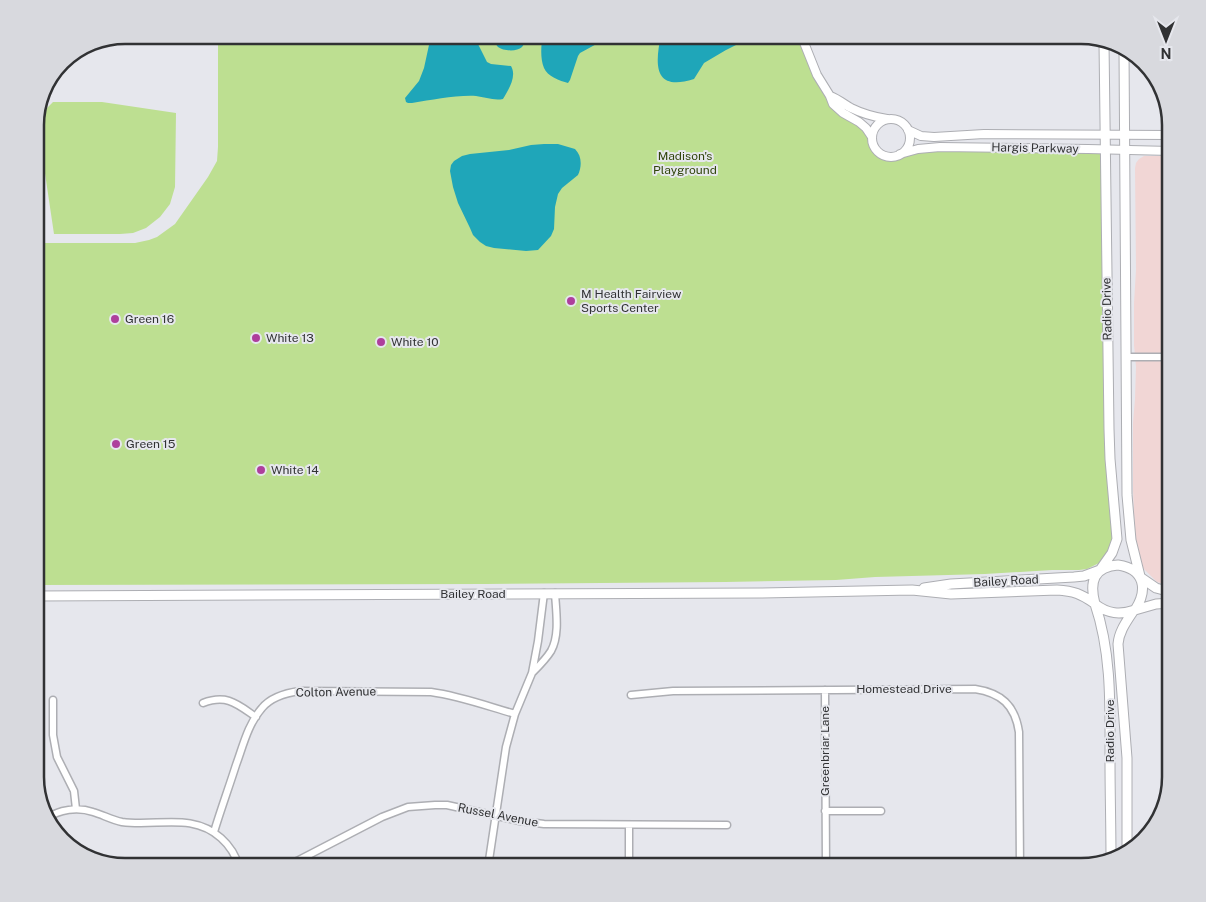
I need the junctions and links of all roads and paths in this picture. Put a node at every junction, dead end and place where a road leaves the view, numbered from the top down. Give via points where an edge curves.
1 (805, 44) edge
2 (1104, 47) edge
3 (1124, 57) edge
4 (830, 96) junction
5 (888, 119) junction
6 (908, 130) junction
7 (1162, 134) edge
8 (1104, 135) junction
9 (1126, 135) junction
10 (872, 138) junction
11 (1105, 149) junction
12 (1126, 150) junction
13 (1162, 151) edge
14 (900, 154) junction
15 (1127, 357) junction
16 (1162, 357) edge
17 (1100, 570) junction
18 (1140, 576) junction
19 (912, 590) junction
20 (1162, 590) edge
21 (544, 593) junction
22 (555, 593) junction
23 (44, 596) edge
24 (1094, 604) junction
25 (1162, 604) edge
26 (1135, 610) junction
27 (532, 673) junction
28 (825, 690) junction
29 (631, 695) dead end
30 (53, 700) dead end
31 (203, 703) dead end
32 (514, 714) junction
33 (256, 716) junction
34 (76, 809) junction
35 (825, 811) junction
36 (881, 812) dead end
37 (53, 815) edge
38 (496, 815) junction
39 (629, 824) junction
40 (727, 825) dead end
41 (214, 832) junction
42 (1128, 842) edge
43 (1111, 852) edge
44 (236, 858) edge
45 (303, 858) edge
46 (489, 858) edge
47 (629, 858) edge
48 (826, 858) edge
49 (1020, 858) edge

1 - 4 street
2 - 8 main road, Radio Drive
3 - 9 main road, Radio Drive
4 - 5 street via 865,114
4 - 10 street via 832,104 859,122
5 - 6 street via 900,121
5 - 10 street via 875,128
6 - 8 street, Hargis Parkway via 934,138 984,134
6 - 14 street via 910,141
7 - 9 street, Hargis Parkway
8 - 9 street, Hargis Parkway
8 - 11 main road, Radio Drive
9 - 12 main road, Radio Drive
10 - 14 street via 882,154
11 - 12 street, Hargis Parkway
11 - 14 street, Hargis Parkway via 940,147
11 - 17 main road, Radio Drive via 1109,428 1116,539 1112,553
12 - 13 street, Hargis Parkway
12 - 15 main road, Radio Drive
15 - 16 street
15 - 18 main road, Radio Drive via 1128,510
17 - 18 main road via 1125,566
17 - 19 main road, Bailey Road via 1084,576 951,584
17 - 24 main road via 1093,584
18 - 20 main road
18 - 26 main road via 1143,592
19 - 22 main road, Bailey Road
19 - 24 main road, Bailey Road via 951,594 1067,590
21 - 22 main road, Bailey Road
21 - 23 main road, Bailey Road
21 - 27 street
22 - 27 street via 556,637 546,659
24 - 26 main road via 1114,613
24 - 43 main road, Radio Drive via 1104,636 1109,686
25 - 26 main road
26 - 42 main road, Radio Drive via 1118,640 1127,758
27 - 32 street
28 - 29 street, Homestead Drive via 673,691
28 - 35 street, Greenbriar Lane
28 - 49 street, Homestead Drive via 975,689 991,693 1009,705 1019,732
30 - 34 street via 56,751 74,791
31 - 33 street via 226,700
32 - 33 street, Colton Avenue via 450,694 431,692 290,692 271,700
32 - 38 street
33 - 41 street, Colton Avenue
34 - 37 street
34 - 41 street via 123,822 191,823
35 - 36 street, Greenbriar Lane
35 - 48 street, Greenbriar Lane
38 - 39 street, Russel Avenue via 544,824
38 - 45 street, Russel Avenue via 447,805 408,807
38 - 46 street
39 - 40 street, Russel Avenue
39 - 47 street
41 - 44 street

